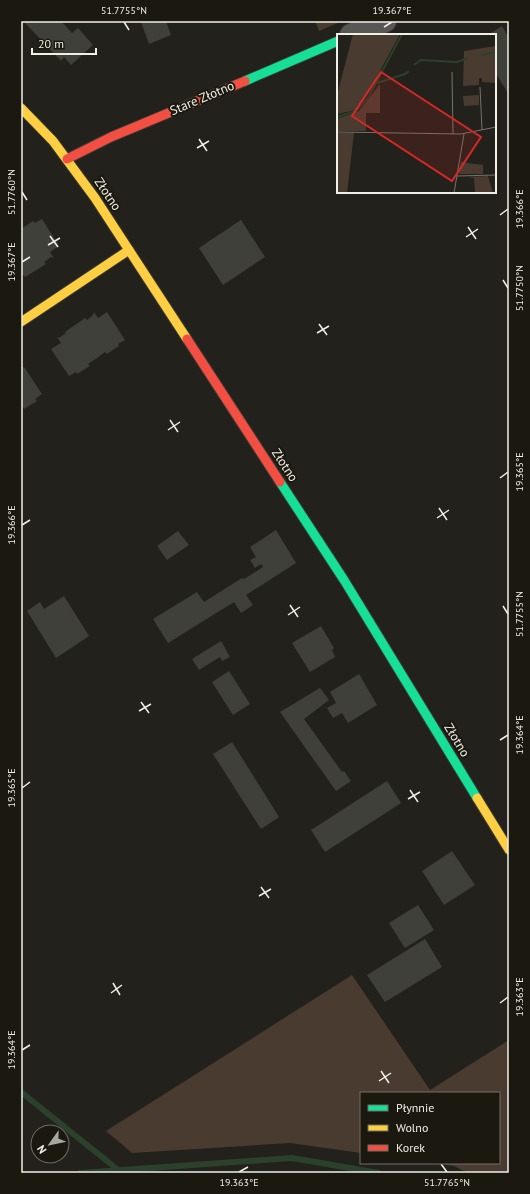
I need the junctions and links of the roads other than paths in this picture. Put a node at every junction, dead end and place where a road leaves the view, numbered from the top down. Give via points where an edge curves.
1 (384, 21) edge
2 (353, 34) edge
3 (337, 41) edge
4 (21, 108) edge
5 (67, 158) junction
6 (129, 250) junction
7 (21, 322) edge
8 (509, 850) edge

1 - 2 street
3 - 5 street, Stare Złotno
4 - 5 street, Złotno
5 - 6 street, Złotno
6 - 7 street
6 - 8 street, Złotno via 344,580

